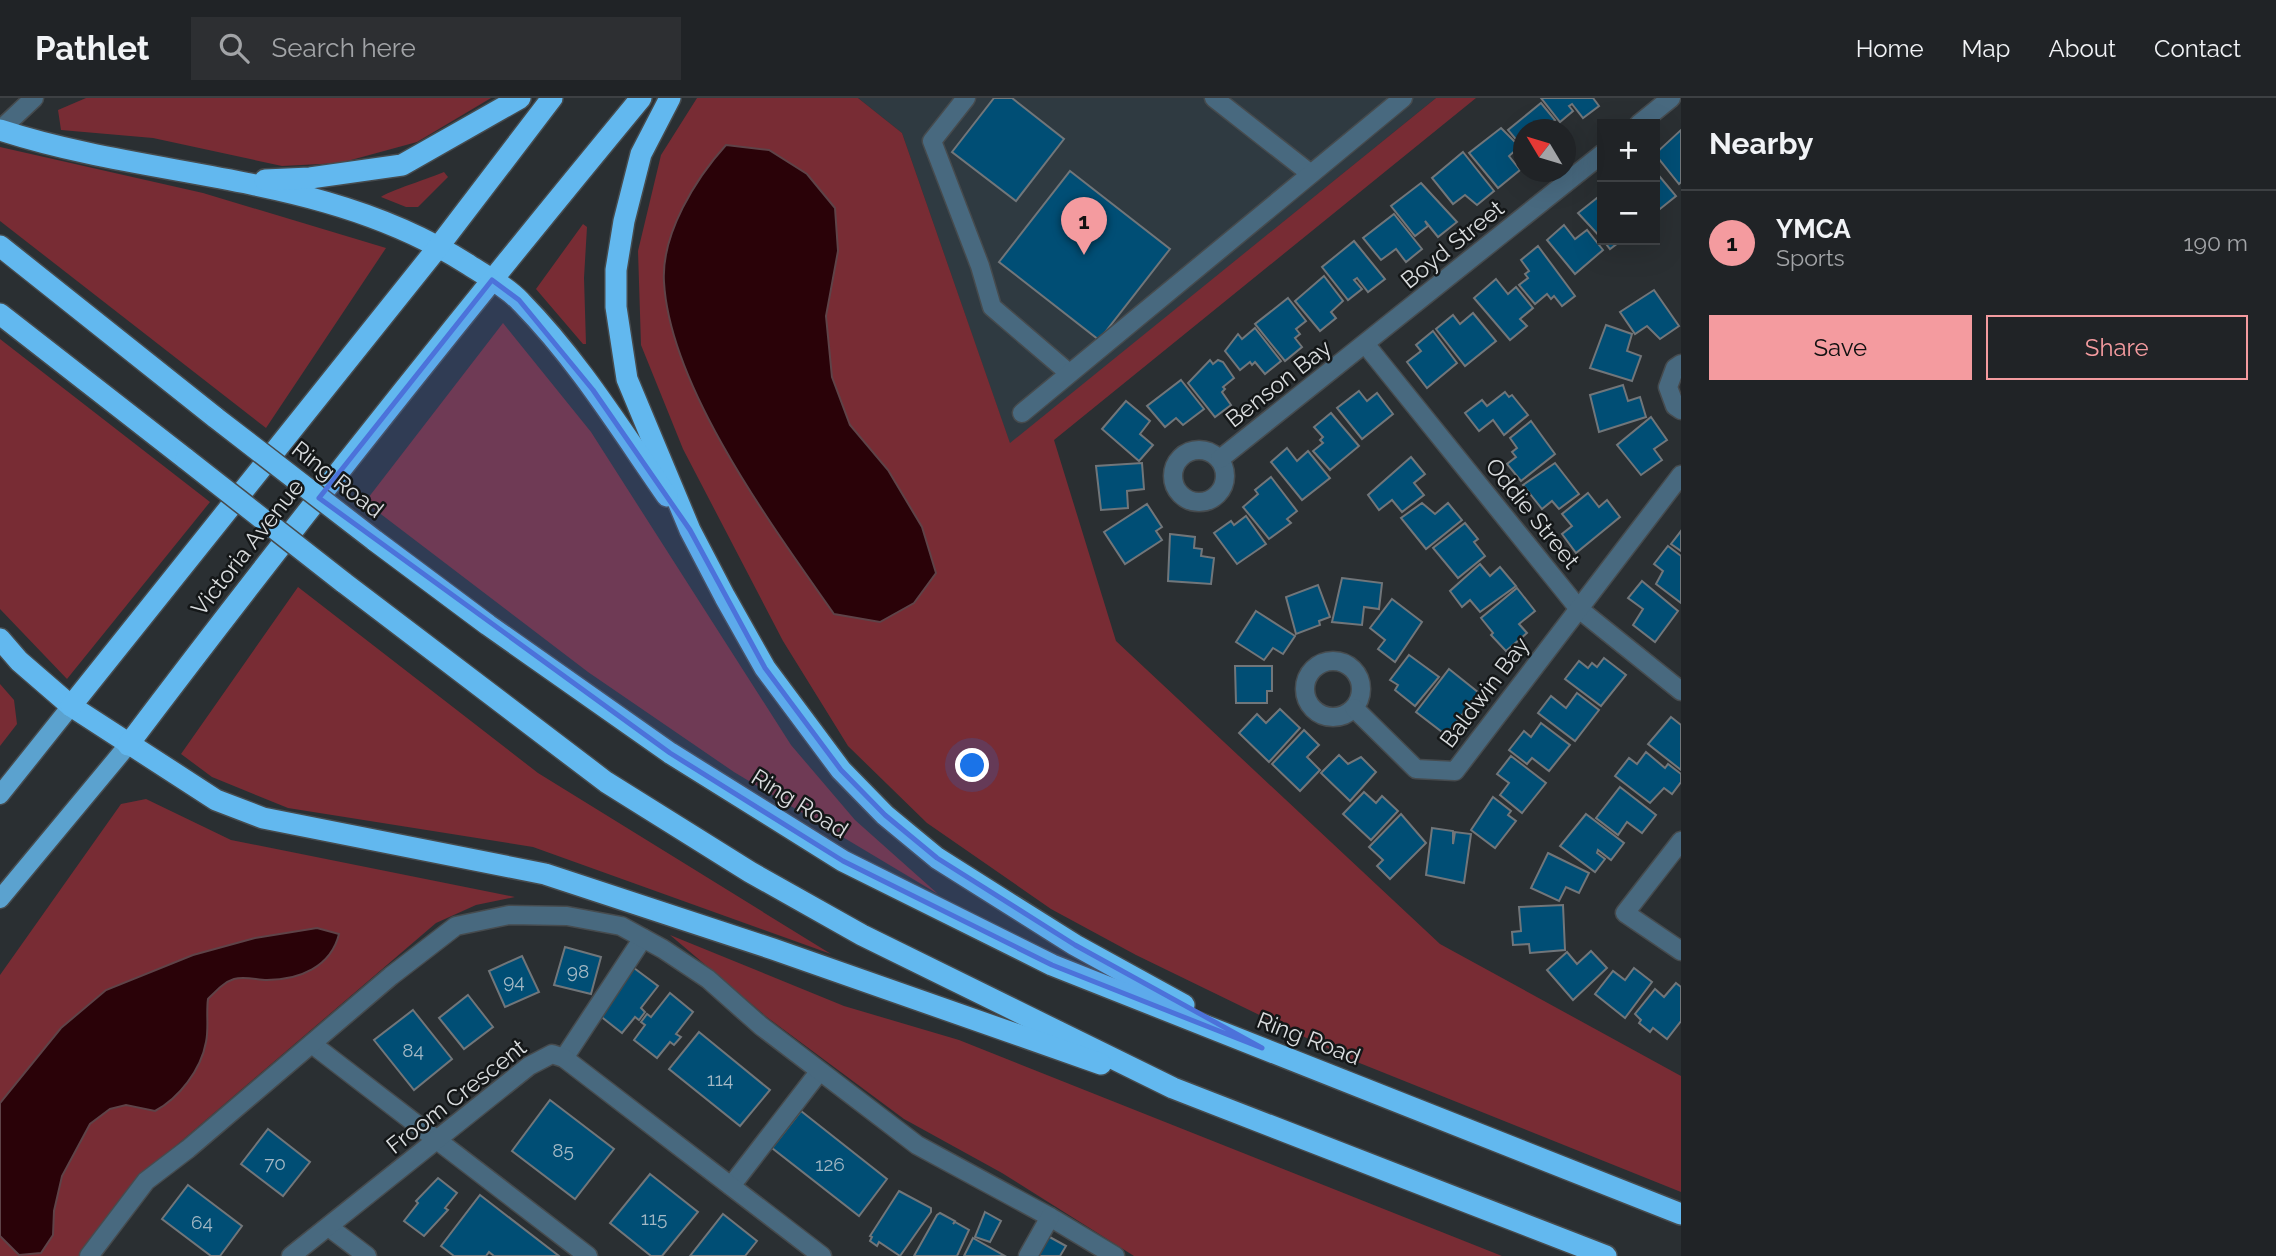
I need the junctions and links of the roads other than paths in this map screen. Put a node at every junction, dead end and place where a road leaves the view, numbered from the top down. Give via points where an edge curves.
1 (34, 98) edge
2 (520, 98) edge
3 (552, 98) edge
4 (641, 98) edge
5 (670, 98) edge
6 (965, 98) edge
7 (1214, 98) edge
8 (1402, 98) edge
9 (1671, 98) edge
10 (1645, 119) edge
11 (0, 130) edge
12 (1597, 158) edge
13 (1311, 174) junction
14 (246, 181) junction
15 (0, 246) edge
16 (439, 246) junction
17 (492, 280) junction
18 (0, 314) edge
19 (1366, 345) junction
20 (1681, 364) edge
21 (1069, 373) junction
22 (1681, 410) edge
23 (1022, 413) dead end
24 (1220, 459) dead end
25 (1681, 475) edge
26 (690, 530) junction
27 (1578, 609) junction
28 (0, 639) edge
29 (1681, 691) edge
30 (71, 705) junction
31 (1354, 708) dead end
32 (128, 745) junction
33 (0, 794) edge
34 (1681, 841) edge
35 (0, 899) edge
36 (643, 938) junction
37 (1681, 951) edge
38 (312, 1044) junction
39 (1262, 1048) junction
40 (564, 1058) junction
41 (819, 1072) junction
42 (1173, 1088) junction
43 (437, 1140) junction
44 (731, 1186) junction
45 (1681, 1214) edge
46 (1050, 1217) junction
47 (330, 1228) junction
48 (89, 1256) edge
49 (291, 1256) edge
50 (367, 1256) edge
51 (588, 1256) edge
52 (822, 1256) edge
53 (1028, 1256) edge
54 (1115, 1256) edge
55 (1606, 1256) edge

1 - 11 street
2 - 14 highway via 402,165 310,178
3 - 16 highway, Victoria Avenue
4 - 17 highway, Victoria Avenue
5 - 26 highway via 641,153 615,270 616,307 627,379
6 - 21 street via 932,141 992,307
7 - 13 street
8 - 13 street
9 - 10 street
11 - 14 highway via 51,147
12 - 19 street, Boyd Street
13 - 21 street
14 - 16 highway via 384,220
15 - 39 highway, Ring Road, bridge via 373,540 670,753 844,861 1052,965
16 - 17 highway
16 - 30 highway, Victoria Avenue
17 - 26 highway via 519,300 561,348
17 - 32 highway, Victoria Avenue
18 - 42 highway, bridge via 606,782 862,935
19 - 24 street, Benson Bay
19 - 27 street, Oddie Street
20 - 22 street via 1668,387
21 - 23 street
25 - 27 street
26 - 39 highway via 765,668 841,770 885,815 937,858 1075,945
27 - 29 street, Oddie Street
27 - 31 street, Baldwin Bay via 1455,771 1416,769
28 - 30 highway
30 - 32 highway
30 - 33 main road, Victoria Avenue
32 - 35 main road, Victoria Avenue
32 - 42 highway via 216,800 263,818 545,874
34 - 37 street via 1625,913
36 - 38 street via 621,926 567,916 509,915 456,926
36 - 40 street
36 - 41 street via 708,979
38 - 43 street
38 - 48 street via 146,1181
39 - 45 highway, Ring Road
40 - 43 street, Froom Crescent via 552,1054 529,1066
40 - 44 street, Froom Crescent
41 - 44 street
41 - 46 street via 917,1145
42 - 55 highway
43 - 47 street, Froom Crescent
43 - 51 street
44 - 52 street, Froom Crescent
46 - 53 street
46 - 54 street
47 - 49 street, Froom Crescent
47 - 50 street

